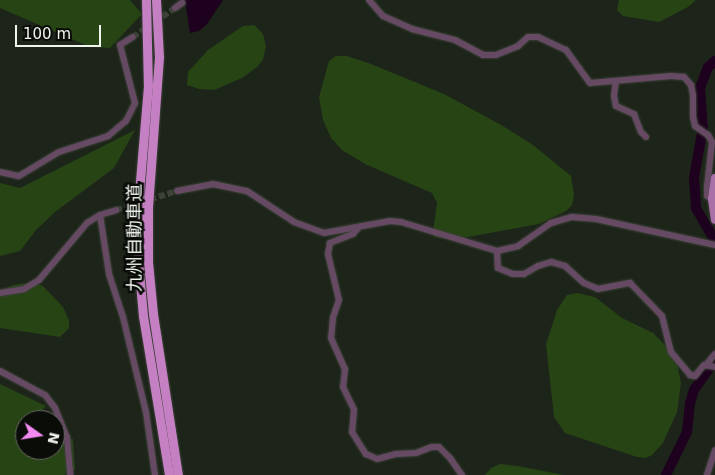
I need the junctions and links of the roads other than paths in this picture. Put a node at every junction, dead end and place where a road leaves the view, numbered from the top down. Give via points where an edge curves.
1 (146, 0) edge
2 (156, 0) edge
3 (369, 0) edge
4 (182, 3) dead end
5 (175, 8) tunnel mouth
6 (133, 37) tunnel mouth
7 (616, 81) junction
8 (646, 137) dead end
9 (0, 172) edge
10 (715, 178) edge
11 (177, 190) tunnel mouth
12 (712, 199) junction
13 (116, 210) tunnel mouth
14 (100, 215) junction
15 (715, 220) edge
16 (360, 226) junction
17 (715, 245) edge
18 (498, 251) junction
19 (0, 293) edge
20 (715, 354) edge
21 (706, 365) junction
22 (715, 367) edge
23 (0, 370) edge
24 (714, 453) edge
25 (70, 475) edge
26 (155, 475) edge
27 (169, 475) edge
28 (178, 475) edge
29 (462, 475) edge
30 (706, 475) edge

1 - 27 highway, 九州自動車道 via 148,86 138,260 143,316
2 - 28 highway, 九州自動車道 via 159,57 148,262
3 - 7 street via 383,16 412,29 455,40 484,55 496,55 518,46 528,37 538,37 566,50 590,83
4 - 5 street
6 - 9 street via 120,45 135,102 126,121 108,136 59,152 19,176
7 - 8 street via 616,106 634,114
7 - 12 street via 684,77 691,86 695,126 712,142 707,186 707,196
10 - 12 main road
11 - 16 street via 213,184 232,187 247,191 294,222 318,231
12 - 15 main road
13 - 14 street
14 - 19 street via 87,223 40,280 24,289
14 - 26 street via 109,274 146,412
16 - 18 street via 401,222
16 - 29 street via 353,234 330,243 328,254 339,300 331,338 345,369 343,388 354,410 352,432 366,454 377,459 439,447
17 - 18 street via 596,219 572,217 551,223 518,246
18 - 21 street via 498,268 513,274 524,274 551,262 565,266 584,283 598,289 630,283 662,316 672,352 690,375 694,376
20 - 21 street
21 - 22 street
23 - 25 street via 45,395 55,408 67,437
24 - 30 street

